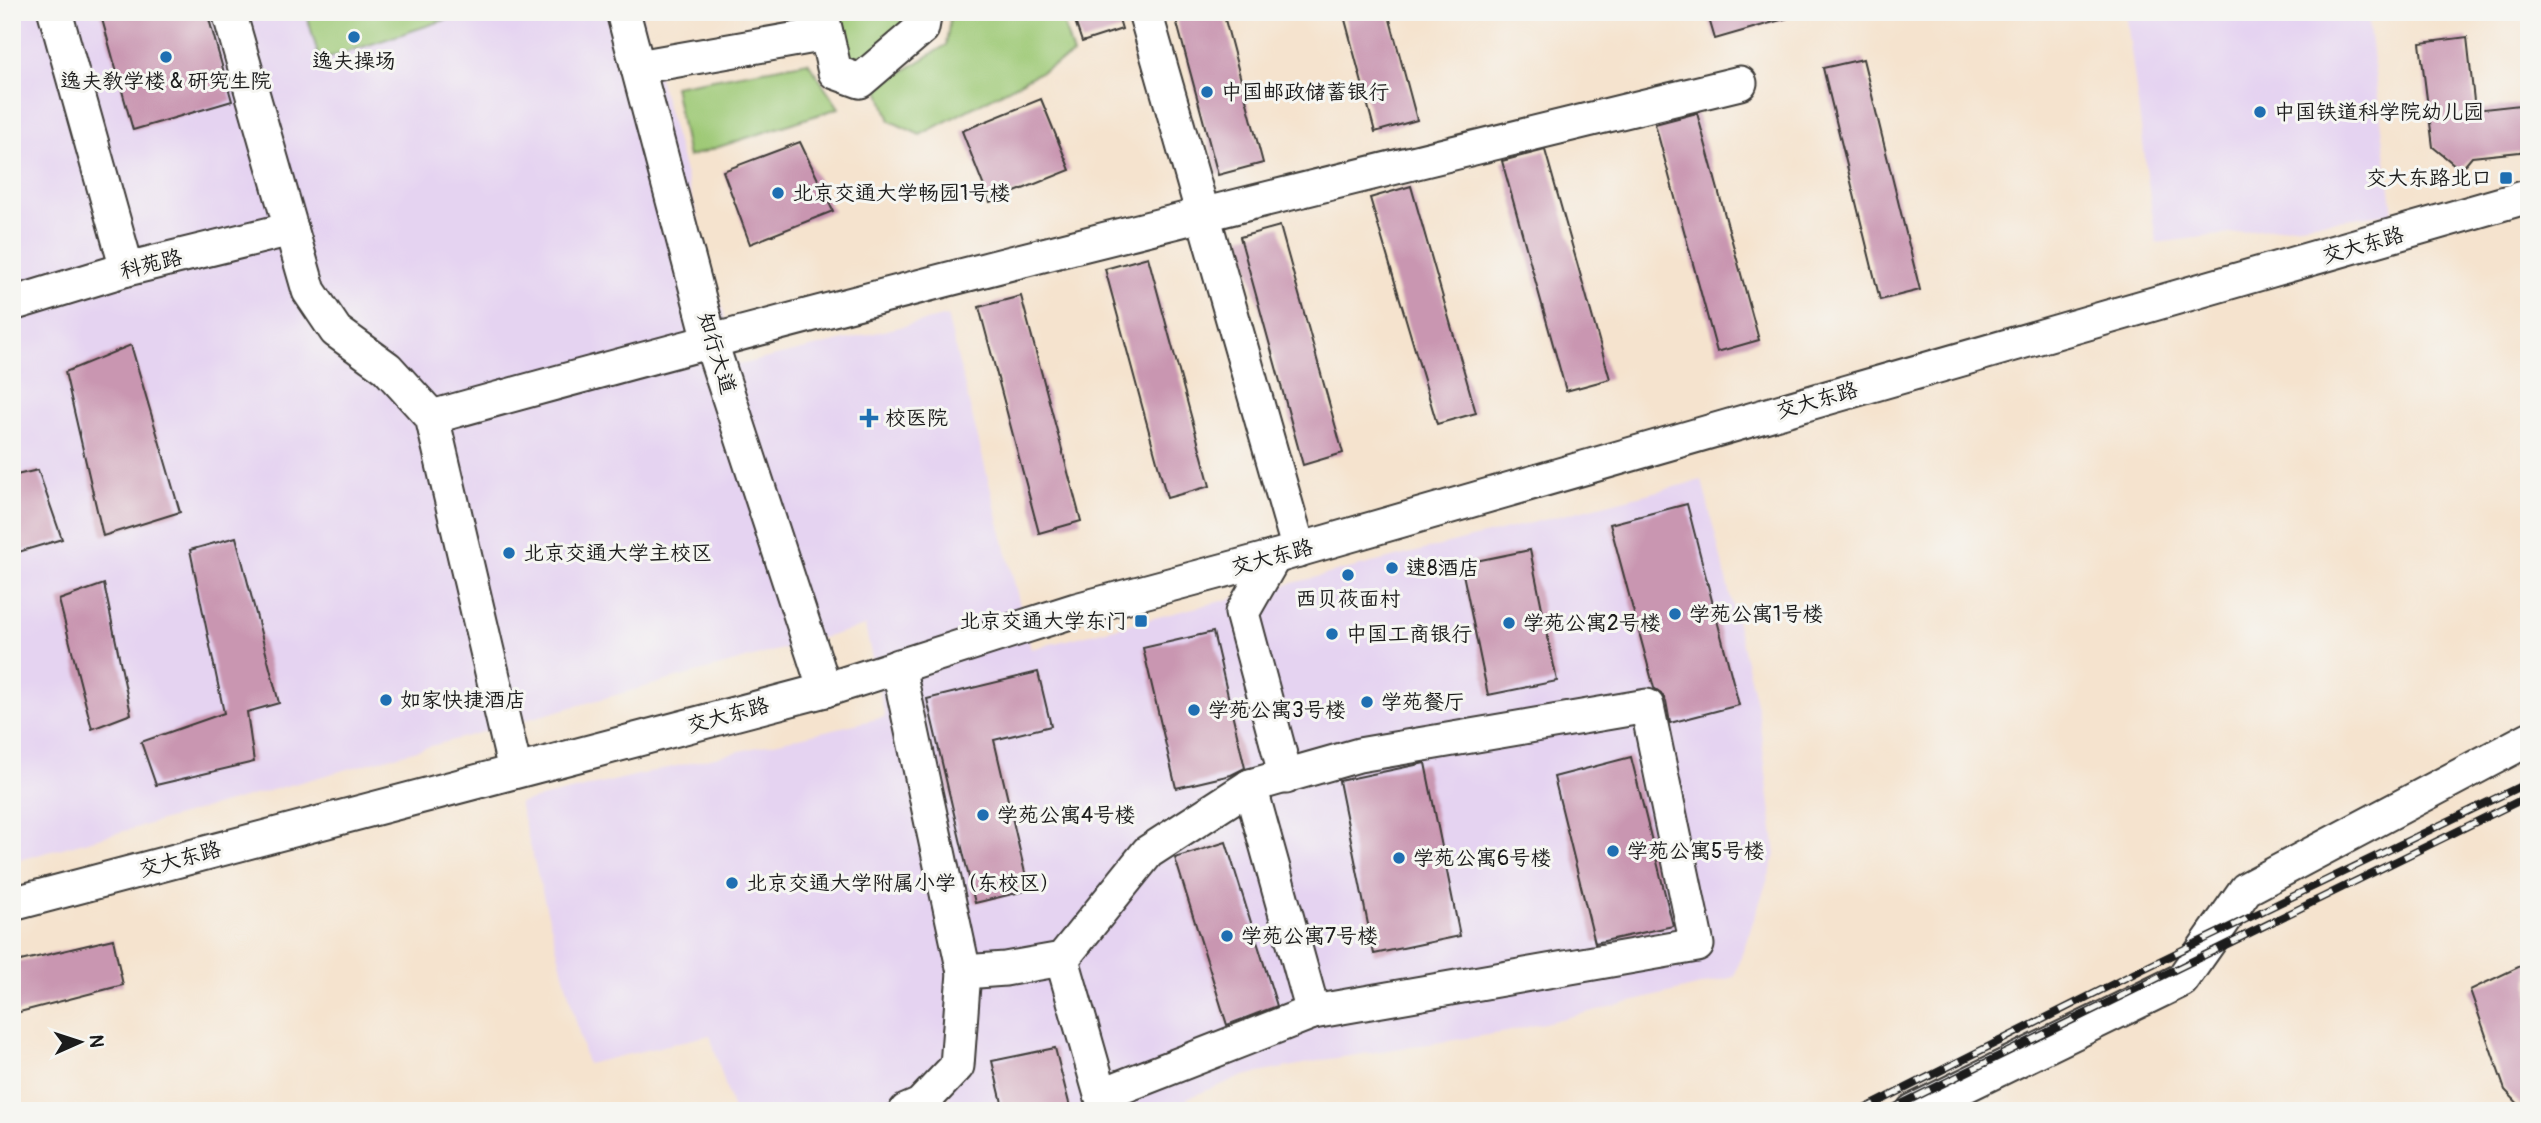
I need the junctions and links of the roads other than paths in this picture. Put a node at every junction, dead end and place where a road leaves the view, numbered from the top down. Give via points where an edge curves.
1 (55, 12) edge
2 (229, 12) edge
3 (623, 12) edge
4 (925, 12) edge
5 (1145, 12) edge
6 (824, 23) edge
7 (638, 67) junction
8 (1740, 83) dead end
9 (2529, 196) edge
10 (1203, 213) junction
11 (291, 229) junction
12 (127, 269) junction
13 (12, 304) edge
14 (710, 340) junction
15 (432, 417) junction
16 (1286, 554) junction
17 (898, 666) junction
18 (825, 690) junction
19 (2529, 739) edge
20 (515, 771) junction
21 (1286, 777) junction
22 (1250, 786) junction
23 (12, 904) edge
24 (1062, 959) junction
25 (964, 972) junction
26 (1314, 1012) junction
27 (906, 1111) edge
28 (1913, 1111) edge

1 - 12 street
2 - 11 street
3 - 7 street, 知行大道
4 - 6 street via 922,28 860,81 835,72
5 - 10 street
6 - 7 street
7 - 14 street, 知行大道
8 - 10 street
9 - 16 street, 交大东路
10 - 14 street
10 - 16 street
11 - 12 street, 科苑路
11 - 15 street via 309,291 336,331 387,368
12 - 13 street, 科苑路
14 - 15 street
14 - 18 street, 知行大道
15 - 20 street
16 - 17 street, 交大东路 via 1076,610
16 - 21 street via 1242,612
17 - 18 street, 交大东路
17 - 25 street
18 - 20 street, 交大东路
19 - 28 street via 2246,889 2182,980
20 - 23 street, 交大东路
21 - 22 street
21 - 26 street via 1359,755 1647,706 1697,944
22 - 24 street via 1148,852
22 - 26 street
24 - 25 street
24 - 26 street via 1101,1095
25 - 27 street via 957,1066 920,1105

